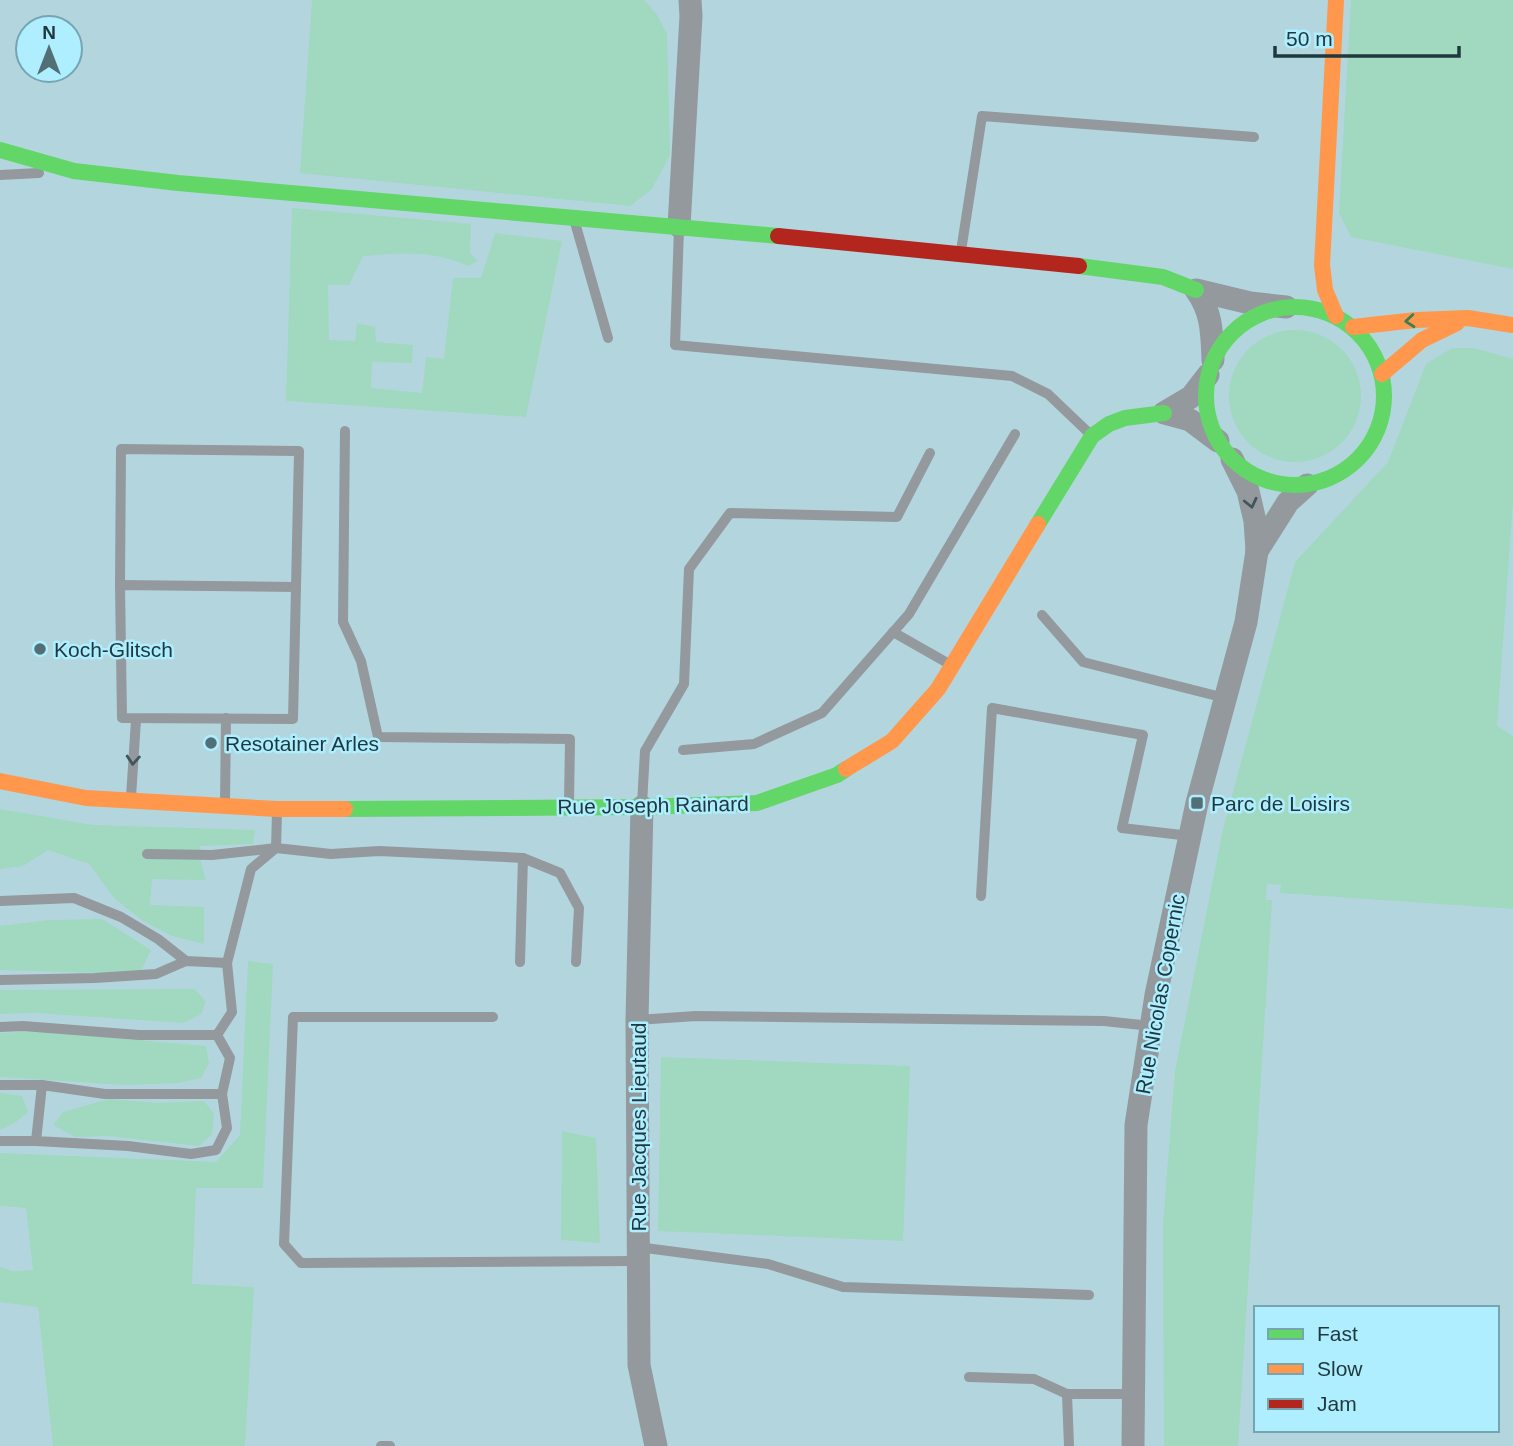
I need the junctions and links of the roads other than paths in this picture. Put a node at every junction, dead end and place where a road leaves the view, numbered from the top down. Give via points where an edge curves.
1 (690, 0) edge
2 (1336, 0) edge
3 (1254, 137) dead end
4 (0, 150) edge
5 (74, 171) junction
6 (0, 175) edge
7 (573, 217) junction
8 (679, 226) junction
9 (961, 253) junction
10 (1322, 265) junction
11 (1196, 290) junction
12 (1291, 307) junction
13 (1336, 316) junction
14 (1468, 318) junction
15 (1513, 326) edge
16 (1353, 327) junction
17 (608, 338) dead end
18 (1211, 368) junction
19 (1382, 374) junction
20 (1164, 413) junction
21 (345, 431) dead end
22 (1015, 434) dead end
23 (1092, 436) junction
24 (1225, 450) junction
25 (930, 453) dead end
26 (1307, 485) junction
27 (1257, 551) junction
28 (120, 585) junction
29 (296, 587) junction
30 (1042, 615) dead end
31 (893, 632) junction
32 (952, 666) junction
33 (1225, 698) junction
34 (226, 718) junction
35 (136, 720) junction
36 (683, 750) dead end
37 (0, 781) edge
38 (131, 800) junction
39 (225, 806) junction
40 (569, 807) junction
41 (642, 807) junction
42 (276, 809) junction
43 (1190, 836) junction
44 (276, 848) junction
45 (147, 854) dead end
46 (523, 858) junction
47 (981, 896) dead end
48 (0, 901) edge
49 (186, 961) junction
50 (520, 962) dead end
51 (576, 962) dead end
52 (227, 963) junction
53 (0, 980) edge
54 (493, 1017) dead end
55 (637, 1020) junction
56 (1151, 1026) junction
57 (0, 1027) edge
58 (217, 1035) junction
59 (0, 1085) edge
60 (42, 1086) junction
61 (222, 1094) junction
62 (0, 1141) edge
63 (36, 1141) junction
64 (638, 1254) junction
65 (1089, 1294) dead end
66 (969, 1377) dead end
67 (1067, 1394) junction
68 (1133, 1394) junction
69 (381, 1446) edge
70 (390, 1446) edge
71 (656, 1446) edge
72 (1069, 1446) edge
73 (1133, 1446) edge

1 - 8 street
2 - 10 street
3 - 9 lane via 982,116
4 - 5 street
5 - 6 lane
5 - 7 street
7 - 8 street
7 - 17 lane
8 - 9 street
8 - 23 lane via 675,345 1012,376 1048,394
9 - 11 street via 1163,277
10 - 12 street via 1311,288
10 - 13 street via 1325,290
11 - 12 street
11 - 18 street via 1207,305
12 - 13 street via 1309,307
12 - 18 street via 1268,311 1235,330
13 - 16 street
14 - 15 street
14 -> 16 street
14 - 19 street via 1422,340
16 - 19 street via 1371,348
18 - 20 street via 1191,397
18 - 24 street via 1207,409
19 - 26 street via 1383,417 1369,446 1347,469
20 - 23 street, Rue Joseph Rainard via 1130,415
20 - 24 street via 1190,420
21 - 40 lane via 343,622 361,661 378,737 569,739
22 - 31 lane via 909,614
23 - 32 street, Rue Joseph Rainard
24 - 26 street via 1245,470 1275,483
24 -> 27 street via 1248,491
25 - 41 lane via 897,517 730,513 689,569 684,684 645,751
26 - 27 street via 1289,502
27 - 33 street, Rue Nicolas Copernic via 1246,622
28 - 29 lane
28 - 29 lane via 121,449 299,451
28 - 35 lane via 122,718
29 - 34 lane via 292,719
30 - 33 lane via 1083,662
31 - 32 lane
31 - 36 lane via 822,713 754,744
32 - 41 street, Rue Joseph Rainard via 892,741 837,775 757,803
33 - 43 street, Rue Nicolas Copernic
34 - 35 lane
34 - 39 lane
35 -> 38 lane
37 - 38 street, Rue Joseph Rainard via 86,798
38 - 39 street, Rue Joseph Rainard
39 - 42 street, Rue Joseph Rainard
40 - 41 street, Rue Joseph Rainard
40 - 42 street, Rue Joseph Rainard
41 - 55 street, Rue Jacques Lieutaud
42 - 44 lane
43 - 47 lane via 1122,828 1143,735 992,708
43 - 56 street, Rue Nicolas Copernic
44 - 45 lane via 212,855
44 - 46 lane via 331,854 379,851
44 - 52 lane via 251,870
46 - 50 lane
46 - 51 lane via 560,873 579,908
48 - 49 lane via 74,898 121,917
49 - 52 lane
49 - 53 lane via 156,974
52 - 58 lane via 232,1012
54 - 64 lane via 292,1017 284,1244 301,1263
55 - 56 lane via 696,1016 1104,1021
55 - 64 street, Rue Jacques Lieutaud
56 - 68 street, Rue Nicolas Copernic via 1136,1125
57 - 58 lane
58 - 61 lane via 230,1058
59 - 60 lane
60 - 61 lane via 105,1094
60 - 63 lane
61 - 63 lane via 228,1128 216,1150 191,1154
62 - 63 lane
64 - 65 lane via 768,1264 843,1287
64 - 71 street, Rue Jacques Lieutaud via 639,1365
66 - 67 lane via 1034,1379
67 - 68 lane
67 - 72 lane
68 - 73 street, Rue Nicolas Copernic
69 - 70 lane

